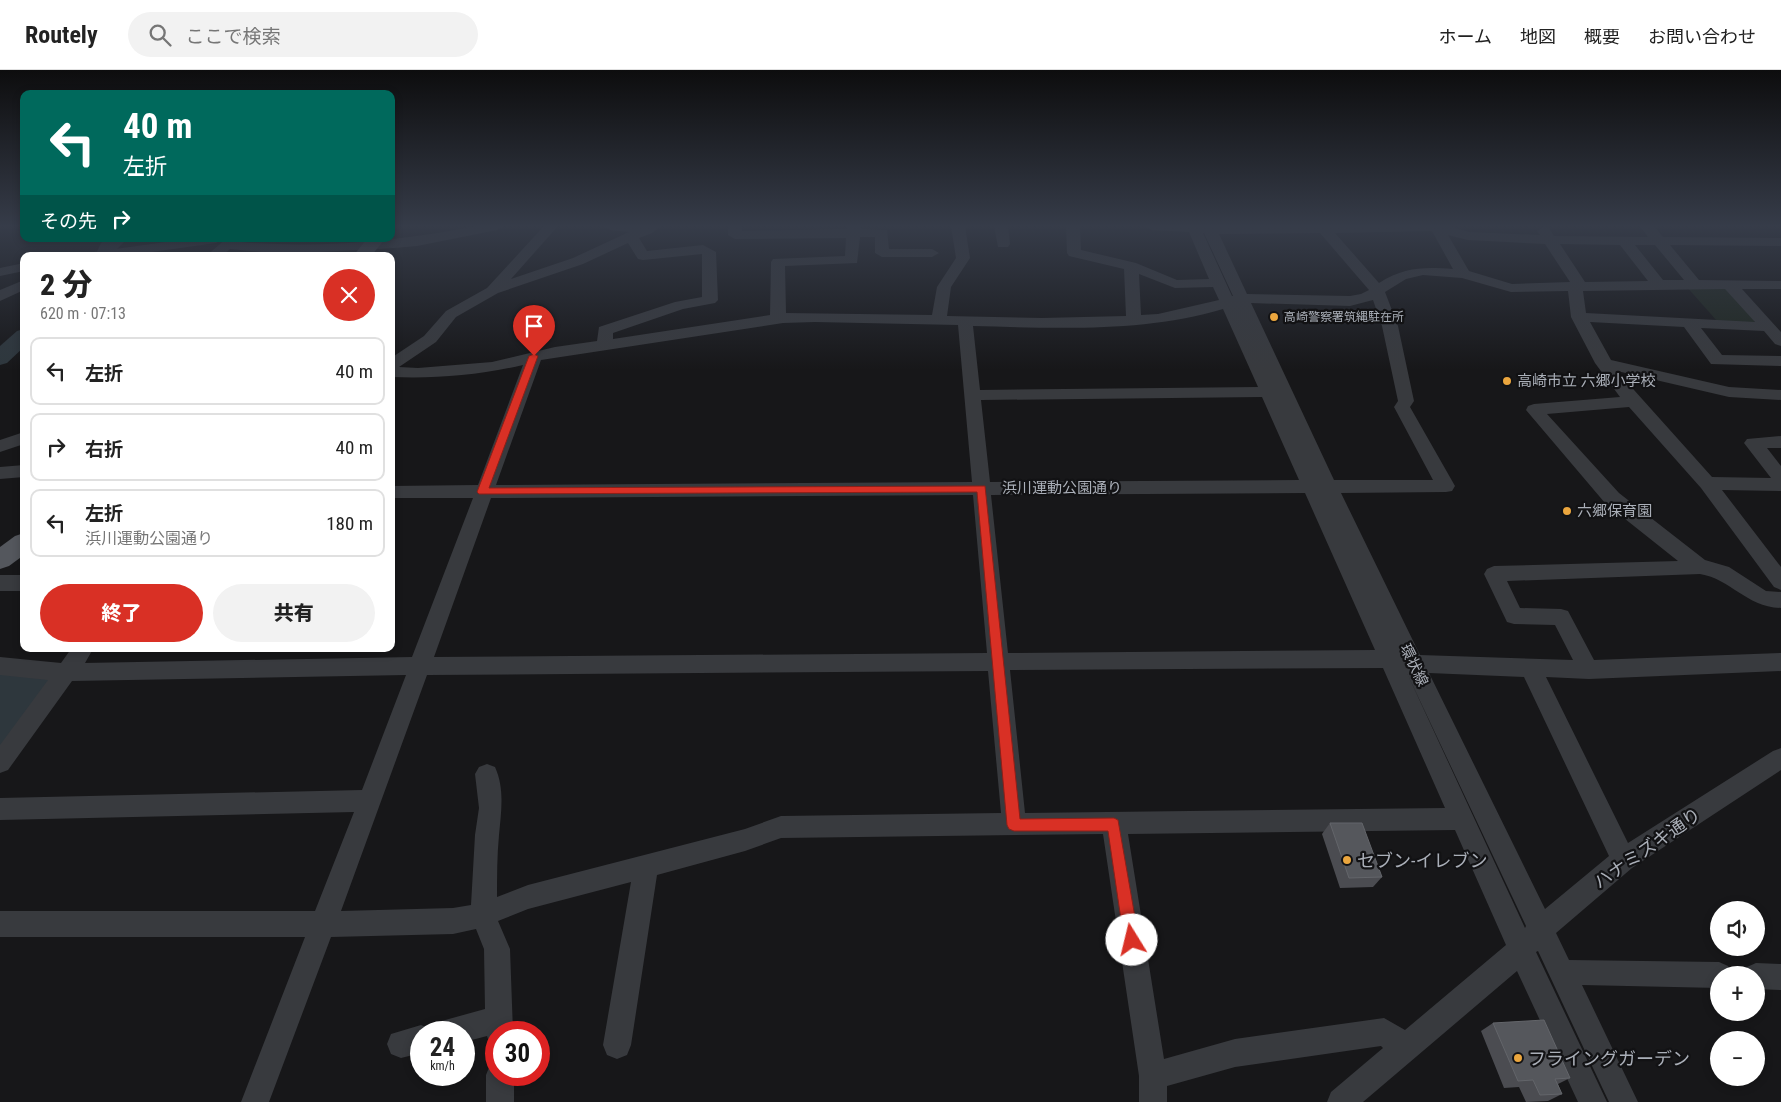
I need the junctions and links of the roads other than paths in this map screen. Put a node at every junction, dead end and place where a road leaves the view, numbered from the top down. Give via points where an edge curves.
1 (507, 274) edge
2 (540, 274) edge
3 (709, 274) edge
4 (778, 274) edge
5 (952, 274) edge
6 (1131, 274) edge
7 (1151, 274) edge
8 (1223, 274) edge
9 (1363, 274) edge
10 (1409, 274) edge
11 (1463, 274) edge
12 (1570, 274) edge
13 (1650, 274) edge
14 (1687, 274) edge
15 (1211, 282) dead end
16 (1658, 284) junction
17 (1695, 284) junction
18 (1729, 284) junction
19 (1781, 285) edge
20 (20, 286) edge
21 (1577, 286) junction
22 (1377, 290) junction
23 (492, 291) junction
24 (0, 296) edge
25 (1235, 300) junction
26 (1579, 316) junction
27 (778, 318) junction
28 (938, 320) junction
29 (965, 320) junction
30 (1134, 320) junction
31 (1688, 322) junction
32 (1768, 326) junction
33 (1781, 341) edge
34 (605, 344) junction
35 (534, 356) junction
36 (1781, 361) edge
37 (395, 362) edge
38 (1603, 362) junction
39 (395, 372) edge
40 (1269, 392) junction
41 (972, 395) junction
42 (1781, 395) edge
43 (1631, 401) junction
44 (20, 439) edge
45 (1781, 442) edge
46 (0, 446) edge
47 (20, 472) edge
48 (0, 473) edge
49 (1781, 479) edge
50 (1707, 483) junction
51 (1781, 485) edge
52 (1320, 486) junction
53 (982, 488) junction
54 (395, 492) edge
55 (483, 492) junction
56 (20, 545) edge
57 (0, 560) edge
58 (1700, 567) junction
59 (1781, 582) edge
60 (0, 583) edge
61 (20, 583) edge
62 (1781, 600) edge
63 (81, 652) edge
64 (1390, 661) junction
65 (1781, 662) edge
66 (997, 663) junction
67 (1413, 663) junction
68 (0, 666) edge
69 (420, 666) junction
70 (1531, 669) junction
71 (1589, 670) junction
72 (64, 672) junction
73 (1781, 758) edge
74 (0, 763) edge
75 (487, 774) dead end
76 (370, 801) junction
77 (0, 809) edge
78 (1464, 819) junction
79 (1114, 824) junction
80 (1014, 825) junction
81 (1622, 860) junction
82 (646, 866) junction
83 (483, 914) junction
84 (0, 924) edge
85 (322, 924) junction
86 (1542, 929) junction
87 (1521, 949) junction
88 (1563, 974) junction
89 (1710, 975) edge
90 (1765, 976) edge
91 (1781, 977) edge
92 (499, 1021) edge
93 (617, 1045) dead end
94 (1407, 1048) junction
95 (500, 1086) edge
96 (1153, 1089) edge
97 (255, 1102) edge
98 (500, 1102) edge
99 (1341, 1102) edge
100 (1593, 1102) edge
101 (1624, 1102) edge

1 - 23 street
2 - 23 street
3 - 34 street via 710,300 680,305 605,330
4 - 27 street
5 - 28 street via 944,287
6 - 30 street
7 - 15 street via 1175,284
8 - 25 street, 環状線
9 - 22 street
10 - 22 street
11 - 21 street via 1512,288
12 - 21 street
13 - 16 street
14 - 17 street
16 - 17 street
16 - 21 street
17 - 18 street
18 - 19 street
18 - 32 street
20 - 24 street
21 - 26 street
22 - 25 street via 1366,298 1350,301
22 - 52 street, 浜川運動公園通り via 1390,326 1406,401 1402,407 1446,486
23 - 37 street via 451,314 430,339
25 - 30 street via 1182,315
25 - 40 street, 環状線
25 - 52 street, 環状線
26 - 31 street
26 - 38 street
27 - 28 street
27 - 34 street
28 - 29 street
29 - 30 street via 1042,323
29 - 41 street
31 - 32 street
31 - 36 street via 1717,360
32 - 33 street
34 - 35 street
35 - 39 street via 492,367
35 - 55 street
38 - 42 street via 1730,392
38 - 43 street
40 - 41 street
40 - 52 street, 環状線
41 - 53 street
43 - 50 street
43 - 58 street via 1534,410 1612,498
44 - 46 street
45 - 49 street via 1753,443
47 - 48 street
50 - 51 street
50 - 59 street
52 - 53 street, 浜川運動公園通り
52 - 64 street, 環状線
52 - 67 street, 環状線
53 - 55 street, 浜川運動公園通り
53 - 66 street
54 - 55 street, 浜川運動公園通り
55 - 69 street
56 - 57 main road
58 - 62 street via 1712,567 1760,598
58 - 71 street via 1574,574 1494,574 1514,616 1561,617
60 - 61 street
63 - 72 street
64 - 66 street
64 - 67 street
64 - 78 street, 環状線
65 - 71 street
66 - 69 street
66 - 80 street
67 - 70 street
67 - 86 street, 環状線
68 - 72 street
69 - 72 street
69 - 76 street
70 - 71 street
70 - 81 street
72 - 74 street
73 - 81 street, ハナミズキ通り
75 - 83 street via 491,808
76 - 77 street
76 - 85 street
78 - 79 street
78 - 87 street, 環状線
79 - 80 street
79 - 96 street
80 - 82 street via 781,827
81 - 86 street, ハナミズキ通り
82 - 83 street via 528,897
82 - 93 street
83 - 85 street via 453,921
83 - 92 street via 497,949
84 - 85 street
85 - 97 street
86 - 87 street, ハナミズキ通り
86 - 88 street, 環状線
87 - 94 street, ハナミズキ通り
87 - 100 street, 環状線
88 - 89 street
88 - 101 street, 環状線
90 - 91 street
94 - 96 street via 1384,1032 1235,1052
94 - 99 street, ハナミズキ通り
95 - 98 street

